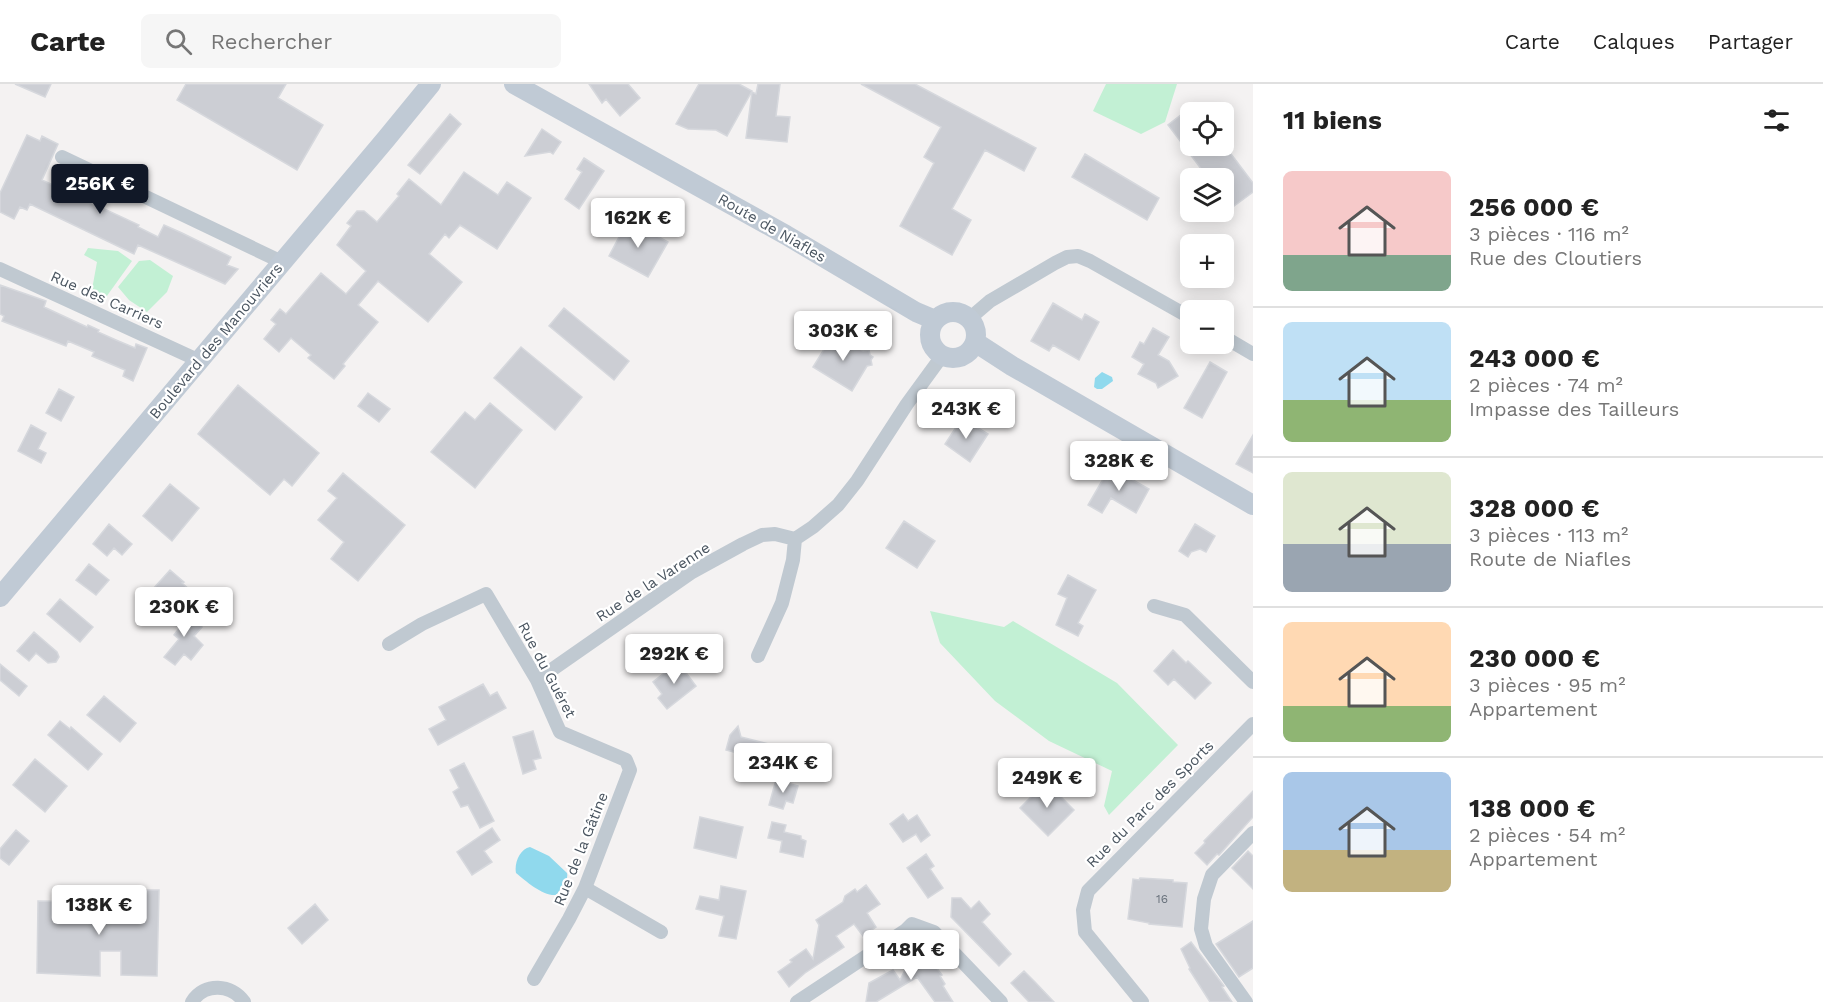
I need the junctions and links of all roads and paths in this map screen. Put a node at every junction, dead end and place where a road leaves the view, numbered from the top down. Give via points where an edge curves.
1 (431, 84) edge
2 (514, 84) edge
3 (62, 157) dead end
4 (282, 262) junction
5 (0, 269) edge
6 (1180, 312) edge
7 (969, 319) junction
8 (935, 320) junction
9 (975, 342) junction
10 (1234, 343) edge
11 (1253, 354) edge
12 (942, 356) junction
13 (200, 361) junction
14 (1253, 505) edge
15 (795, 538) junction
16 (0, 597) edge
17 (1154, 606) dead end
18 (389, 644) dead end
19 (758, 656) dead end
20 (537, 680) junction
21 (1253, 682) edge
22 (1253, 724) edge
23 (626, 760) joint
24 (1253, 833) edge
25 (585, 888) junction
26 (661, 932) dead end
27 (534, 979) dead end
28 (192, 1002) edge
29 (244, 1002) edge
30 (797, 1002) edge
31 (1001, 1002) edge
32 (1142, 1002) edge
33 (1246, 1002) edge

1 - 4 street, Boulevard des Manouvriers
2 - 8 street, Route de Niafles
3 - 4 street
4 - 13 street, Boulevard des Manouvriers
5 - 13 street, Rue des Carriers
6 - 7 street via 1078,256 1055,263 990,301
7 - 8 street via 955,312
7 - 9 street via 975,330
8 - 12 street via 930,340
9 - 12 street via 962,356
9 - 14 street
10 - 11 street
12 - 15 street via 838,505
13 - 16 street, Boulevard des Manouvriers
15 - 19 street via 782,603
15 - 20 street, Rue de la Varenne via 762,535 692,572
17 - 21 street via 1185,615
18 - 20 street, Rue du Guéret via 486,594
20 - 23 street, Rue du Guéret via 560,732
22 - 32 street, Rue du Parc des Sports via 1088,891 1083,910 1084,932
23 - 25 street, Rue de la Gâtine via 630,770
24 - 33 street via 1212,875 1204,900 1202,929 1206,946
25 - 26 street
25 - 27 street, Rue de la Gâtine
28 - 29 street via 202,991 218,987 231,990
30 - 31 street via 912,924 934,932

